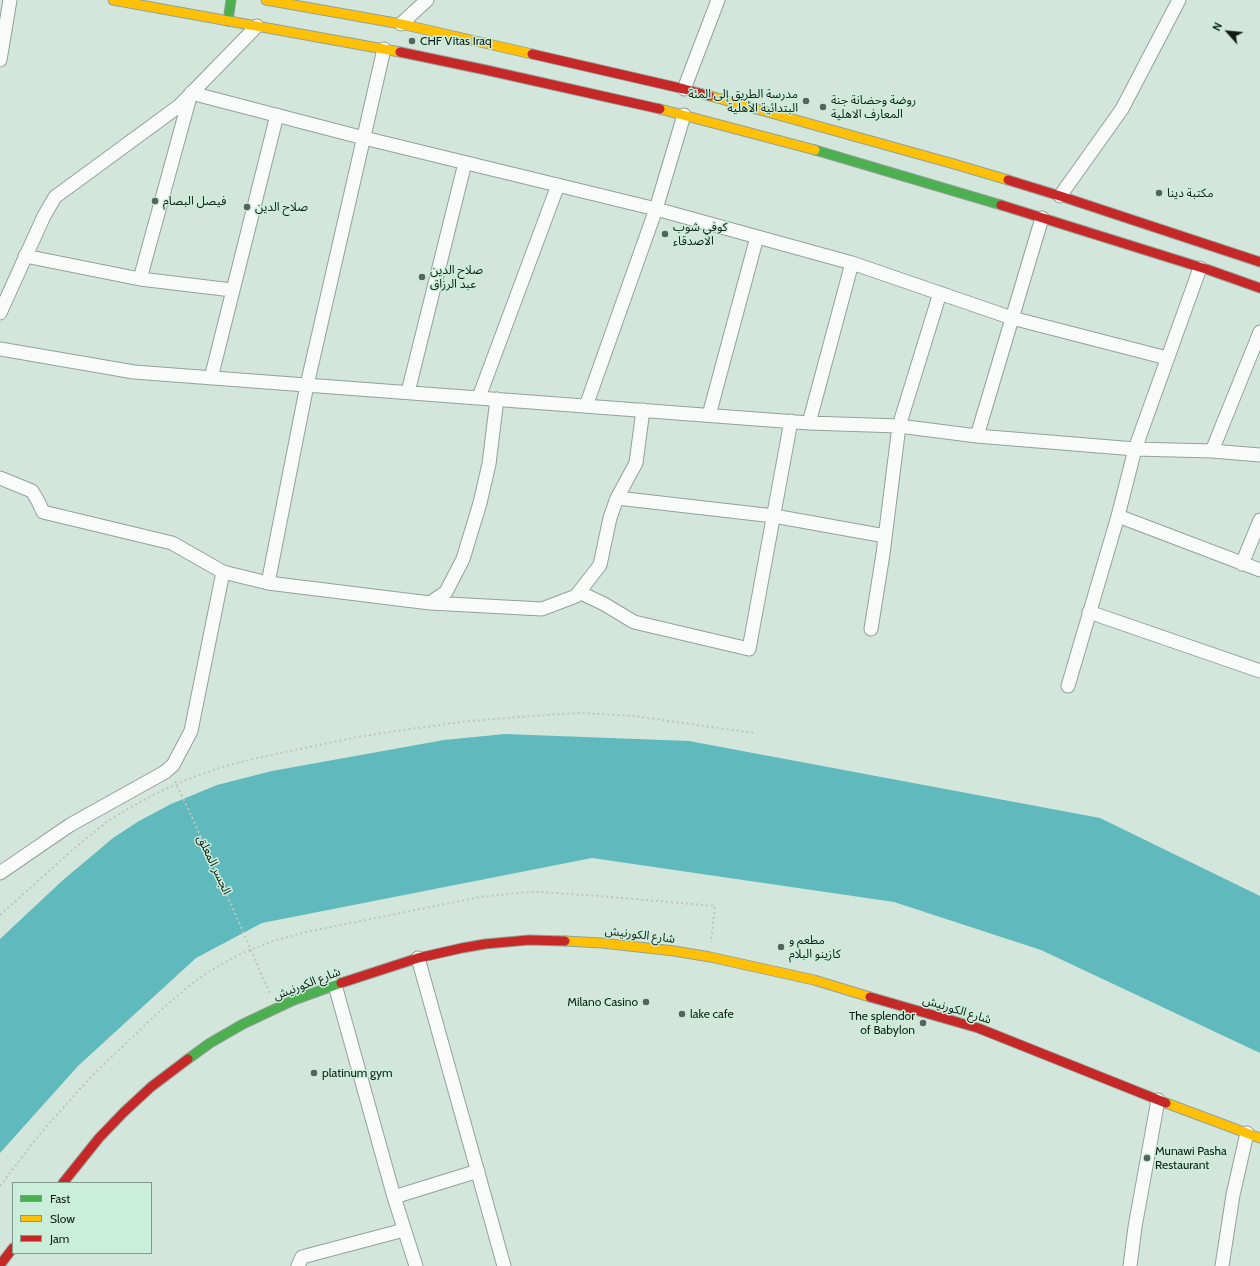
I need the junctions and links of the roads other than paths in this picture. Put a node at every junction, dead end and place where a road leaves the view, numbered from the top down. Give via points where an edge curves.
1 (10, 0) edge
2 (113, 0) edge
3 (232, 0) edge
4 (266, 0) edge
5 (427, 0) edge
6 (718, 0) edge
7 (1179, 0) edge
8 (228, 21) junction
9 (401, 24) junction
10 (257, 26) junction
11 (384, 49) junction
12 (0, 60) edge
13 (684, 89) junction
14 (191, 93) junction
15 (277, 115) junction
16 (684, 115) junction
17 (364, 138) junction
18 (465, 163) junction
19 (947, 170) junction
20 (558, 185) junction
21 (931, 185) junction
22 (951, 191) junction
23 (1060, 196) junction
24 (656, 209) junction
25 (1042, 218) junction
26 (756, 237) junction
27 (25, 256) junction
28 (1260, 262) edge
29 (852, 263) junction
30 (1200, 268) junction
31 (140, 279) junction
32 (1260, 288) edge
33 (232, 290) junction
34 (940, 293) junction
35 (0, 313) edge
36 (1012, 318) junction
37 (1260, 332) edge
38 (0, 349) edge
39 (1167, 358) junction
40 (211, 378) junction
41 (308, 385) junction
42 (408, 392) junction
43 (479, 397) junction
44 (497, 399) junction
45 (586, 406) junction
46 (643, 410) junction
47 (709, 415) junction
48 (791, 421) junction
49 (809, 423) junction
50 (899, 426) junction
51 (977, 436) junction
52 (1135, 449) junction
53 (1212, 451) junction
54 (1260, 455) edge
55 (0, 478) edge
56 (617, 498) junction
57 (774, 516) junction
58 (1118, 516) junction
59 (1260, 520) edge
60 (885, 536) junction
61 (1242, 564) junction
62 (1260, 570) edge
63 (223, 572) junction
64 (268, 583) junction
65 (579, 592) junction
66 (430, 603) junction
67 (1089, 612) junction
68 (871, 628) dead end
69 (1260, 671) edge
70 (1068, 686) dead end
71 (0, 873) edge
72 (418, 958) junction
73 (335, 985) junction
74 (1158, 1100) junction
75 (1247, 1133) junction
76 (1260, 1138) edge
77 (478, 1171) junction
78 (64, 1182) edge
79 (394, 1197) junction
80 (404, 1230) junction
81 (12, 1249) edge
82 (0, 1265) edge
83 (298, 1266) edge
84 (416, 1266) edge
85 (504, 1266) edge
86 (1130, 1266) edge
87 (1222, 1266) edge

1 - 12 street
2 - 8 main road
3 - 8 main road
4 - 9 main road
5 - 9 street
6 - 13 street
7 - 23 street via 1122,109
8 - 10 main road
9 - 13 main road
10 - 11 main road
10 - 14 street
11 - 16 main road
11 - 17 street
13 - 19 main road
14 - 15 street
14 - 27 street via 179,106 55,197
14 - 31 street
15 - 17 street
15 - 33 street
16 - 21 main road via 826,153
16 - 24 street
17 - 18 street
17 - 41 street
18 - 20 street
18 - 42 street
19 - 21 main road
19 - 22 main road
19 - 23 main road
20 - 24 street
20 - 43 street
21 - 22 main road
22 - 25 main road
23 - 28 main road
24 - 26 street
24 - 45 street
25 - 30 main road
25 - 36 street
26 - 29 street
26 - 47 street
27 - 31 street
27 - 35 street
29 - 34 street
29 - 49 street
30 - 32 main road
30 - 39 street
31 - 33 street
33 - 40 street
34 - 36 street
34 - 50 street
36 - 39 street
36 - 51 street
37 - 53 street
38 - 40 street via 134,372
39 - 52 street
40 - 41 street
41 - 42 street
41 - 64 street
42 - 43 street
43 - 44 street
44 - 45 street
44 - 66 street via 489,464 463,558 446,592
45 - 46 street
46 - 47 street
46 - 56 street via 636,463
47 - 48 street
48 - 49 street
48 - 57 street
49 - 50 street
50 - 51 street
50 - 60 street
51 - 52 street
52 - 53 street
52 - 58 street
53 - 54 street
55 - 63 street via 32,491 43,512 172,543
56 - 57 street
56 - 65 street via 600,565
57 - 60 street
57 - 65 street via 749,649 634,622
58 - 61 street
58 - 67 street
59 - 61 street
60 - 68 street
61 - 62 street
63 - 64 street
63 - 71 street via 191,731 173,765 165,772 70,825
64 - 66 street
65 - 66 street via 576,596 542,609
67 - 69 street
67 - 70 street
72 - 73 main road, شارع الكورنيش
72 - 74 main road, شارع الكورنيش via 485,944 529,940 602,943 710,957 814,980 978,1028
72 - 77 street
73 - 78 main road, شارع الكورنيش via 243,1024 179,1064 124,1112 99,1138
73 - 79 street
74 - 75 main road, شارع الكورنيش
74 - 86 street
75 - 76 main road, شارع الكورنيش
75 - 87 street via 1233,1196
77 - 79 street
77 - 85 street
79 - 80 street
80 - 83 street via 302,1257
80 - 84 street
81 - 82 main road

